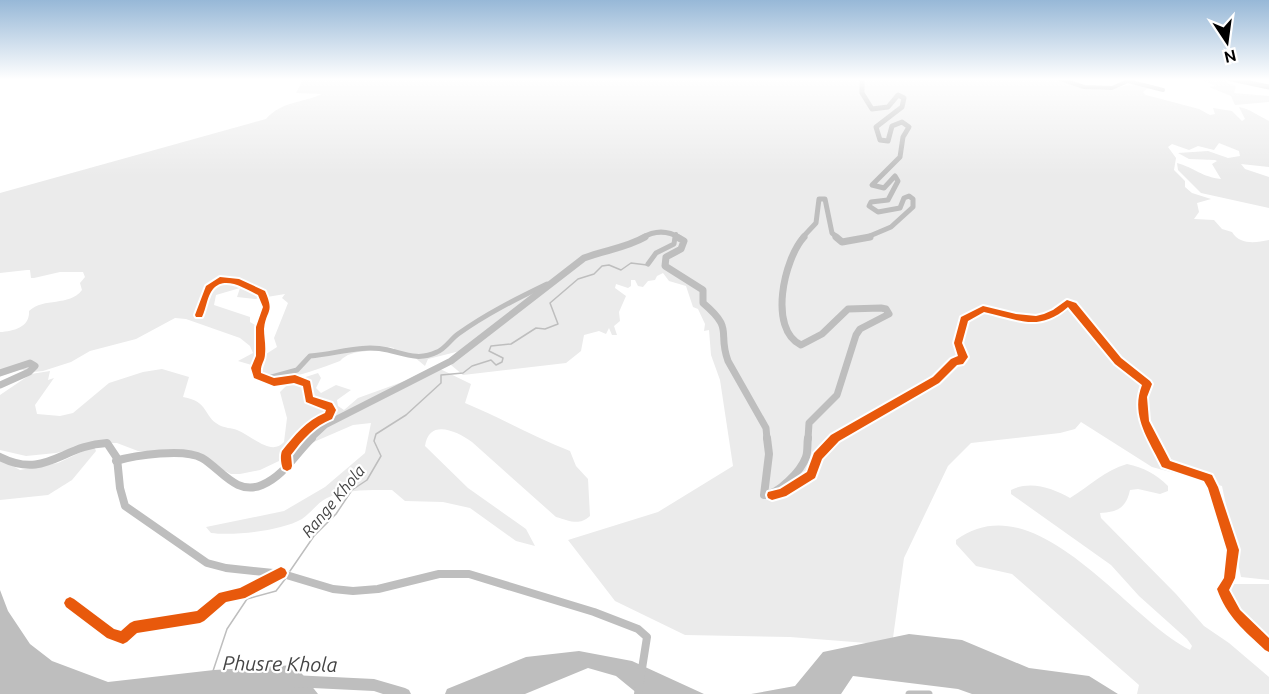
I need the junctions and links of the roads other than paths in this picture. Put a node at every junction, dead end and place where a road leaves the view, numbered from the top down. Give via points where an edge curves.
1 (897, 111) edge
2 (676, 234) junction
3 (648, 264) dead end
4 (549, 284) junction
5 (200, 315) dead end
6 (0, 373) edge
7 (267, 378) junction
8 (0, 386) edge
9 (0, 457) edge
10 (116, 461) junction
11 (287, 466) junction
12 (772, 495) junction
13 (281, 573) junction
14 (70, 603) dead end
15 (1269, 646) edge
16 (638, 694) edge
17 (909, 694) edge
18 (929, 694) edge

1 - 12 main road via 876,127 880,140 888,141 891,126 902,122 909,127 900,157 872,185 884,188 895,176 898,181 888,200 871,202 869,206 878,213 893,211 909,196 914,199 913,207 876,234 842,242 832,233 825,199 819,199 816,223 799,242 783,278 785,294 780,312 793,341 801,345 849,309 881,308 889,314 864,326 856,335 837,395 809,423 806,458
2 - 3 street via 674,244 656,253
2 - 4 main road via 652,232 630,246 599,251
2 - 12 main road via 684,241 681,249 666,257 664,264 701,288 703,303 725,329 728,361 766,428 769,454 764,495
4 - 7 street via 500,307 456,335 438,352 412,358 359,347 310,356 297,370
4 - 11 main road via 451,361 325,425
5 - 7 street via 209,288 220,280 236,281 262,293 267,307 260,327 261,356 256,368 257,375
6 - 8 main road via 30,363 35,366
7 - 11 street via 266,381 274,382 296,379 307,384 309,399 332,410 302,433 286,454
9 - 10 main road via 29,466 102,443 110,445
10 - 11 main road via 166,453 201,457 230,482 245,487 272,480
10 - 13 main road via 122,498 129,511 201,560 233,570
12 - 15 street via 811,475 818,456 835,438 936,380 954,362 960,362 963,357 958,343 964,319 983,309 1035,321 1067,303 1080,311 1118,361 1147,384 1142,397 1144,421 1166,464 1208,478 1233,550 1233,573 1223,589 1225,597 1232,611
13 - 14 street via 241,594 224,597 200,617 134,627 123,638 111,634
13 - 16 main road via 359,592 437,572 469,574 589,610 640,630 647,637
17 - 18 street

